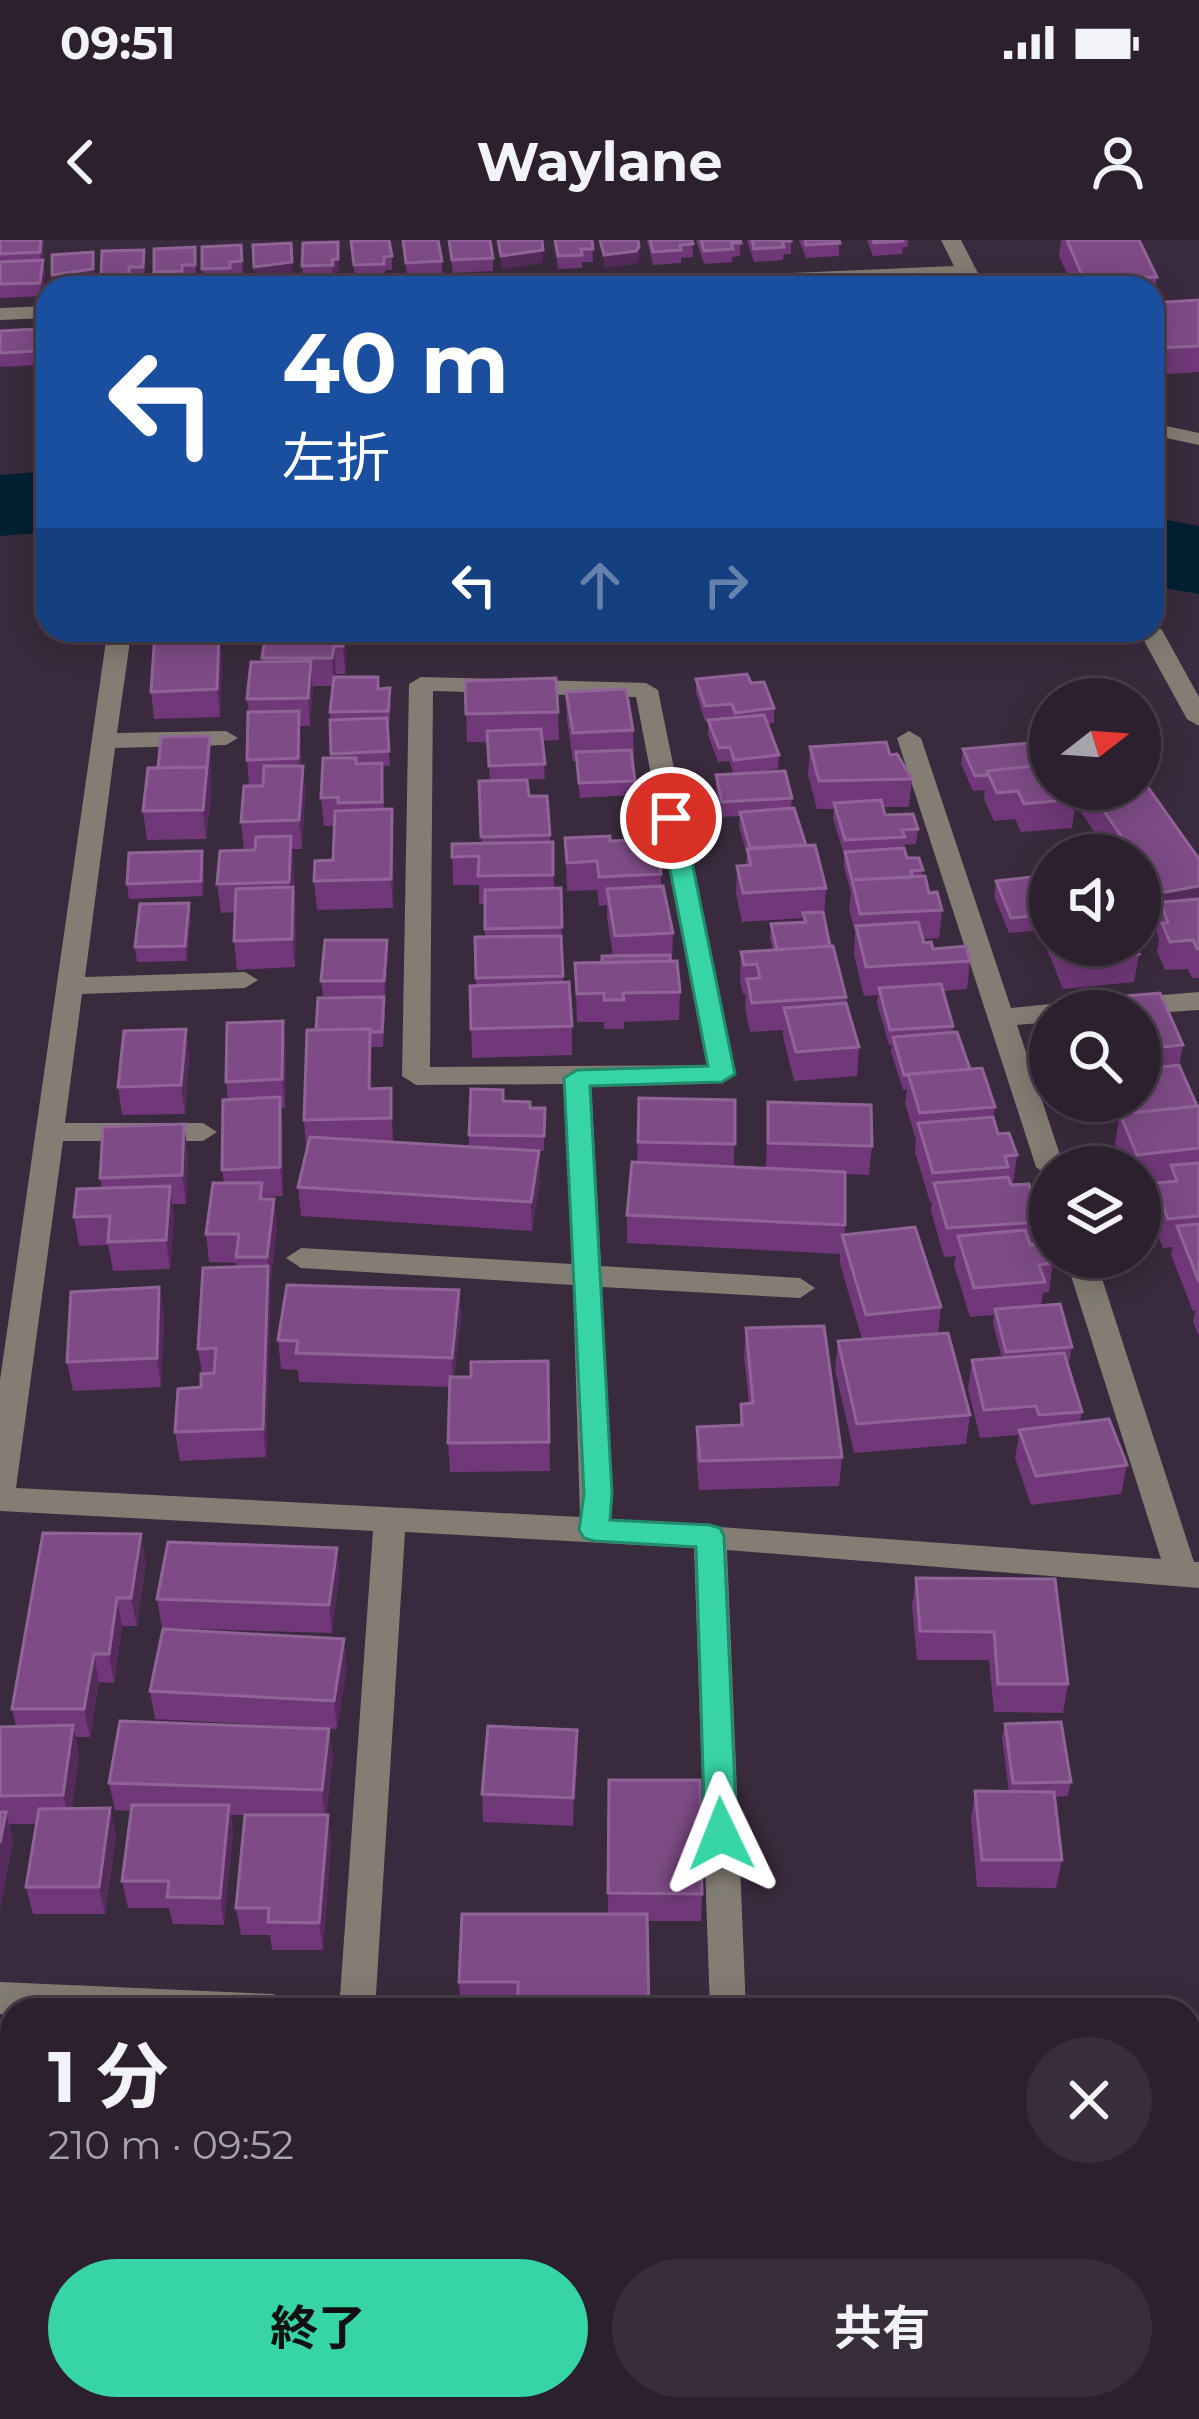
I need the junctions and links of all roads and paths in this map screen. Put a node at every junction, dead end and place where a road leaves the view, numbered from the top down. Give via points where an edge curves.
1 (951, 240) edge
2 (970, 276) edge
3 (36, 312) edge
4 (0, 314) edge
5 (1164, 432) edge
6 (1199, 439) edge
7 (118, 642) edge
8 (1156, 642) edge
9 (1199, 719) edge
10 (226, 738) dead end
11 (909, 738) dead end
12 (105, 741) junction
13 (245, 980) dead end
14 (72, 986) junction
15 (1199, 1001) edge
16 (1161, 1004) edge
17 (1029, 1015) edge
18 (1001, 1018) junction
19 (577, 1078) junction
20 (52, 1132) junction
21 (203, 1132) dead end
22 (1043, 1146) edge
23 (301, 1258) dead end
24 (587, 1276) junction
25 (1087, 1278) edge
26 (800, 1288) dead end
27 (0, 1490) edge
28 (0, 1499) edge
29 (390, 1519) junction
30 (594, 1530) junction
31 (710, 1536) junction
32 (1191, 1575) edge
33 (358, 1998) edge
34 (728, 1998) edge

1 - 2 street
3 - 4 street
5 - 6 street
7 - 12 street
8 - 9 street
10 - 12 street
11 - 18 street
12 - 14 street
13 - 14 street
14 - 20 street
15 - 16 street
17 - 18 street
18 - 22 street
19 - 19 street via 722,1074 646,690 421,684 416,1076
19 - 24 street
20 - 21 street
20 - 27 street
23 - 24 street
24 - 26 street
24 - 30 street
25 - 32 street
28 - 29 street
29 - 30 street
29 - 33 street
30 - 31 street
31 - 32 street
31 - 34 street

